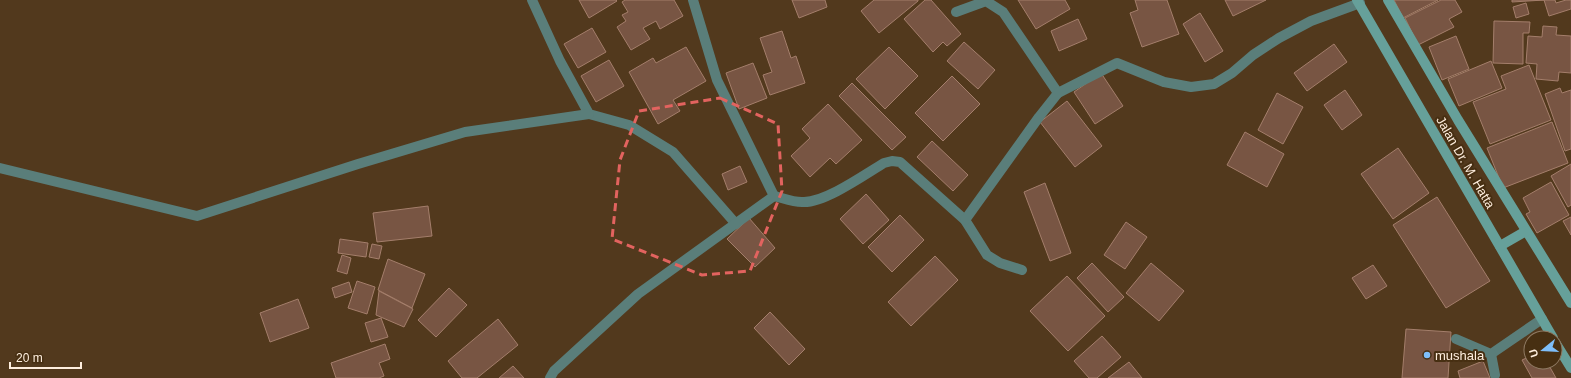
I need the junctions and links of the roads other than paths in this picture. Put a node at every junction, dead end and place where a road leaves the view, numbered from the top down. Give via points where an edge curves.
1 (532, 0) edge
2 (693, 0) edge
3 (1388, 0) edge
4 (1359, 2) edge
5 (956, 12) dead end
6 (1058, 93) junction
7 (589, 114) junction
8 (0, 168) edge
9 (774, 196) junction
10 (965, 220) junction
11 (736, 224) junction
12 (1526, 232) junction
13 (1500, 246) junction
14 (1022, 270) dead end
15 (1571, 303) edge
16 (1542, 319) junction
17 (1548, 330) edge
18 (1456, 339) dead end
19 (1491, 354) junction
20 (1563, 355) edge
21 (1571, 368) edge
22 (1494, 375) dead end
23 (550, 378) edge

1 - 7 street via 560,61
2 - 9 street via 717,80
3 - 12 main road, Jalan Dr. M. Hatta
4 - 6 street via 1311,21 1278,38 1214,84 1191,87 1164,82 1117,63
4 - 13 main road, Jalan Dr. M. Hatta
5 - 6 street via 986,1 1003,12
6 - 10 street
7 - 8 street via 465,132 197,216
7 - 11 street via 629,125 673,152
9 - 10 street via 802,203 815,201 884,163 900,162
9 - 11 street
10 - 14 street via 987,255 1000,263
11 - 23 street via 638,294 554,371
12 - 13 main road
12 - 15 main road, Jalan Dr. M. Hatta
13 - 16 main road, Jalan Dr. M. Hatta
16 - 17 main road, Jalan Dr. M. Hatta
16 - 19 street
18 - 19 street
19 - 22 street
20 - 21 main road

